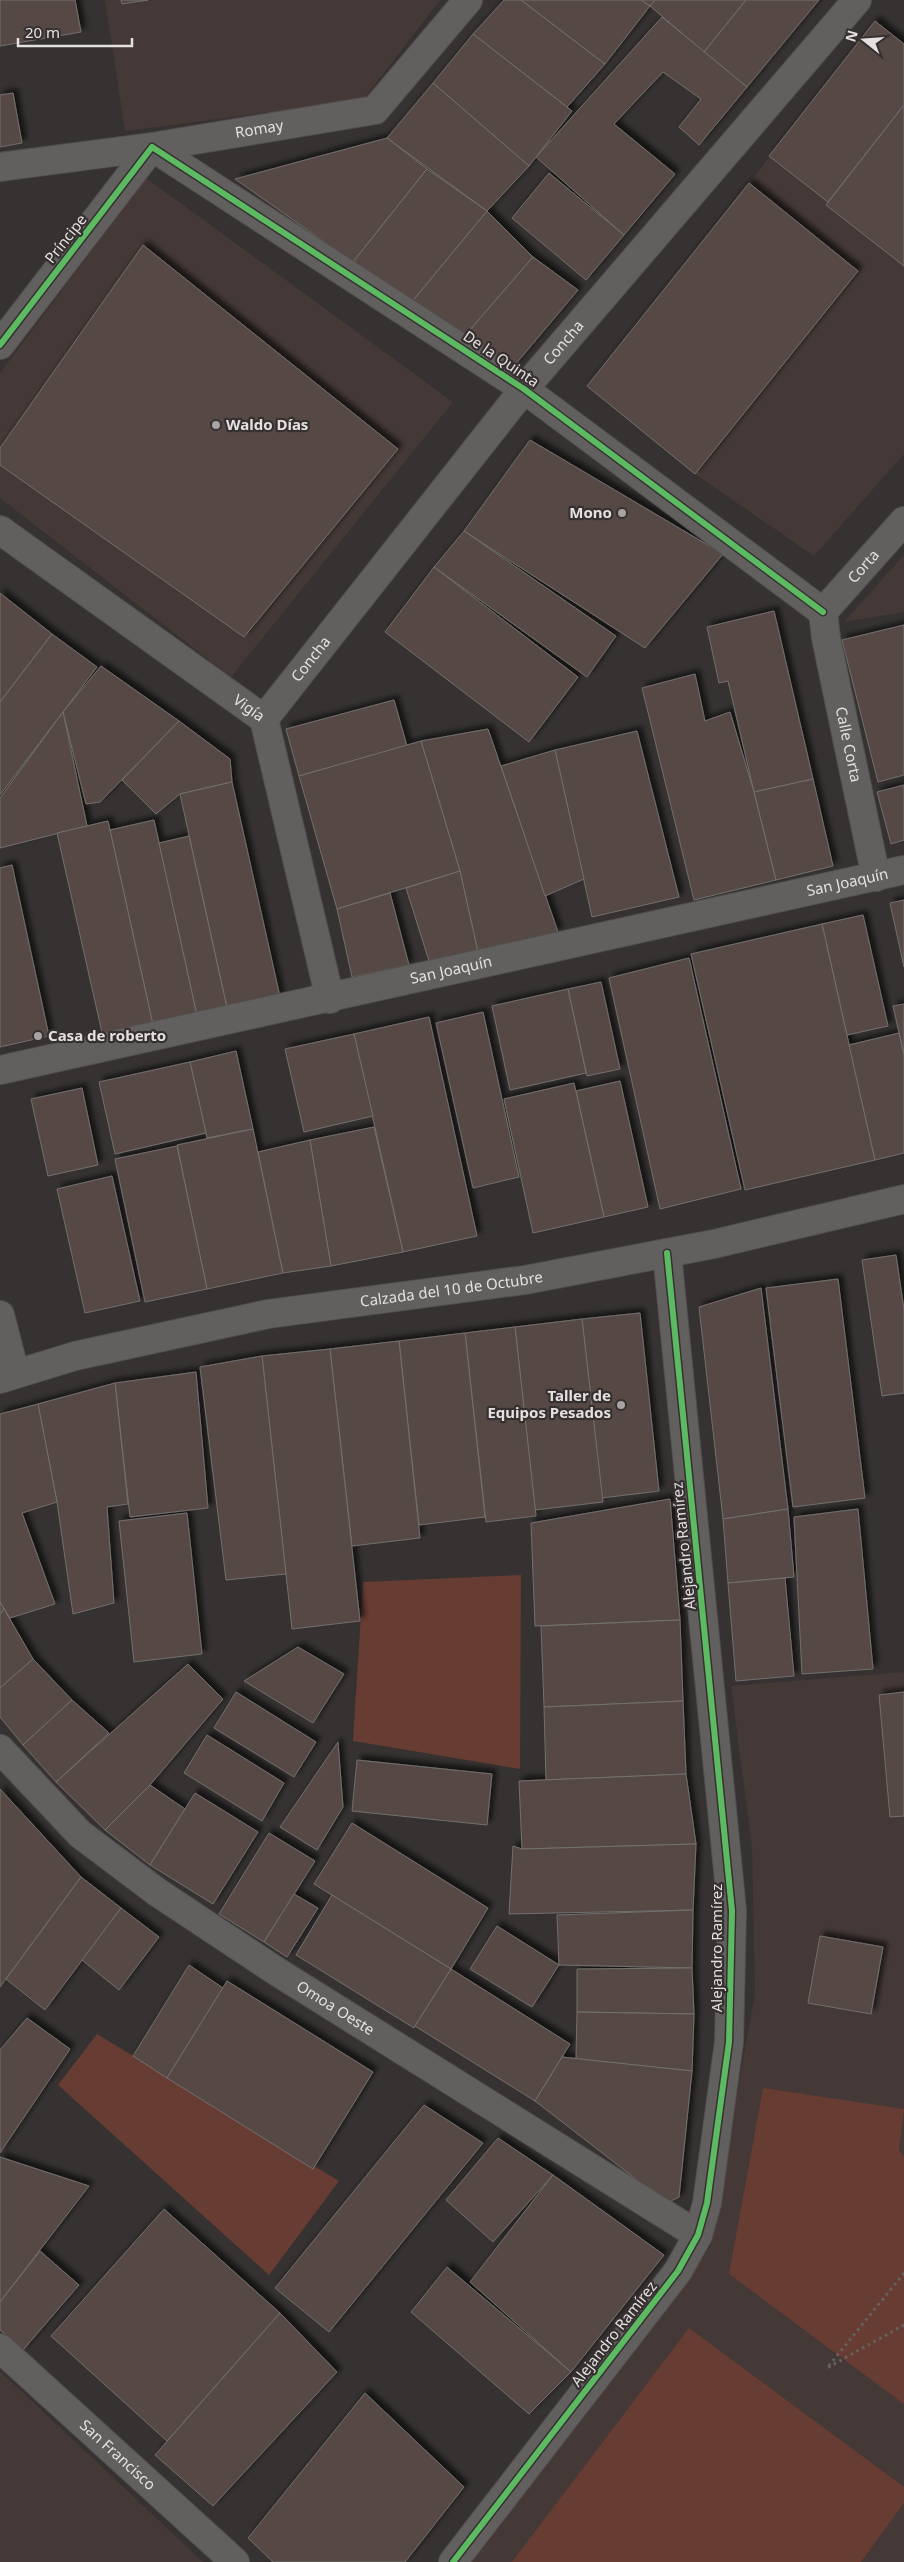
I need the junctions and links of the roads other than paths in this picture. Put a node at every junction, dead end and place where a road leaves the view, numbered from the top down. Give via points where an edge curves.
1 (468, 0) edge
2 (858, 0) edge
3 (152, 147) junction
4 (0, 167) edge
5 (0, 345) edge
6 (524, 389) junction
7 (904, 521) edge
8 (0, 530) edge
9 (822, 612) junction
10 (264, 719) junction
11 (904, 870) edge
12 (876, 877) junction
13 (330, 999) junction
14 (0, 1070) edge
15 (904, 1199) edge
16 (668, 1253) junction
17 (0, 1315) edge
18 (8, 1376) edge
19 (0, 1749) edge
20 (698, 2235) junction
21 (0, 2348) edge
22 (235, 2562) edge
23 (453, 2562) edge

1 - 3 street, Romay via 375,110
2 - 6 street, Concha
3 - 4 street, Romay
3 - 5 street, Príncipe
3 - 6 street, De la Quinta
6 - 9 street, De la Quinta
6 - 10 street, Concha
7 - 9 street, Corta
8 - 10 street, Vigía
9 - 12 street, Calle Corta
10 - 13 street, Vigía
11 - 12 street, San Joaquín
12 - 13 street, San Joaquín
13 - 14 street, San Joaquín
15 - 16 street, Calzada del 10 de Octubre
16 - 18 street, Calzada del 10 de Octubre via 525,1280 268,1314 75,1356
16 - 20 street, Alejandro Ramírez via 732,1911 728,2042 707,2203
17 - 18 street
19 - 20 street, Omoa Oeste via 80,1834 156,1892 276,1971
20 - 23 street, Alejandro Ramírez via 678,2271
21 - 22 street, San Francisco

